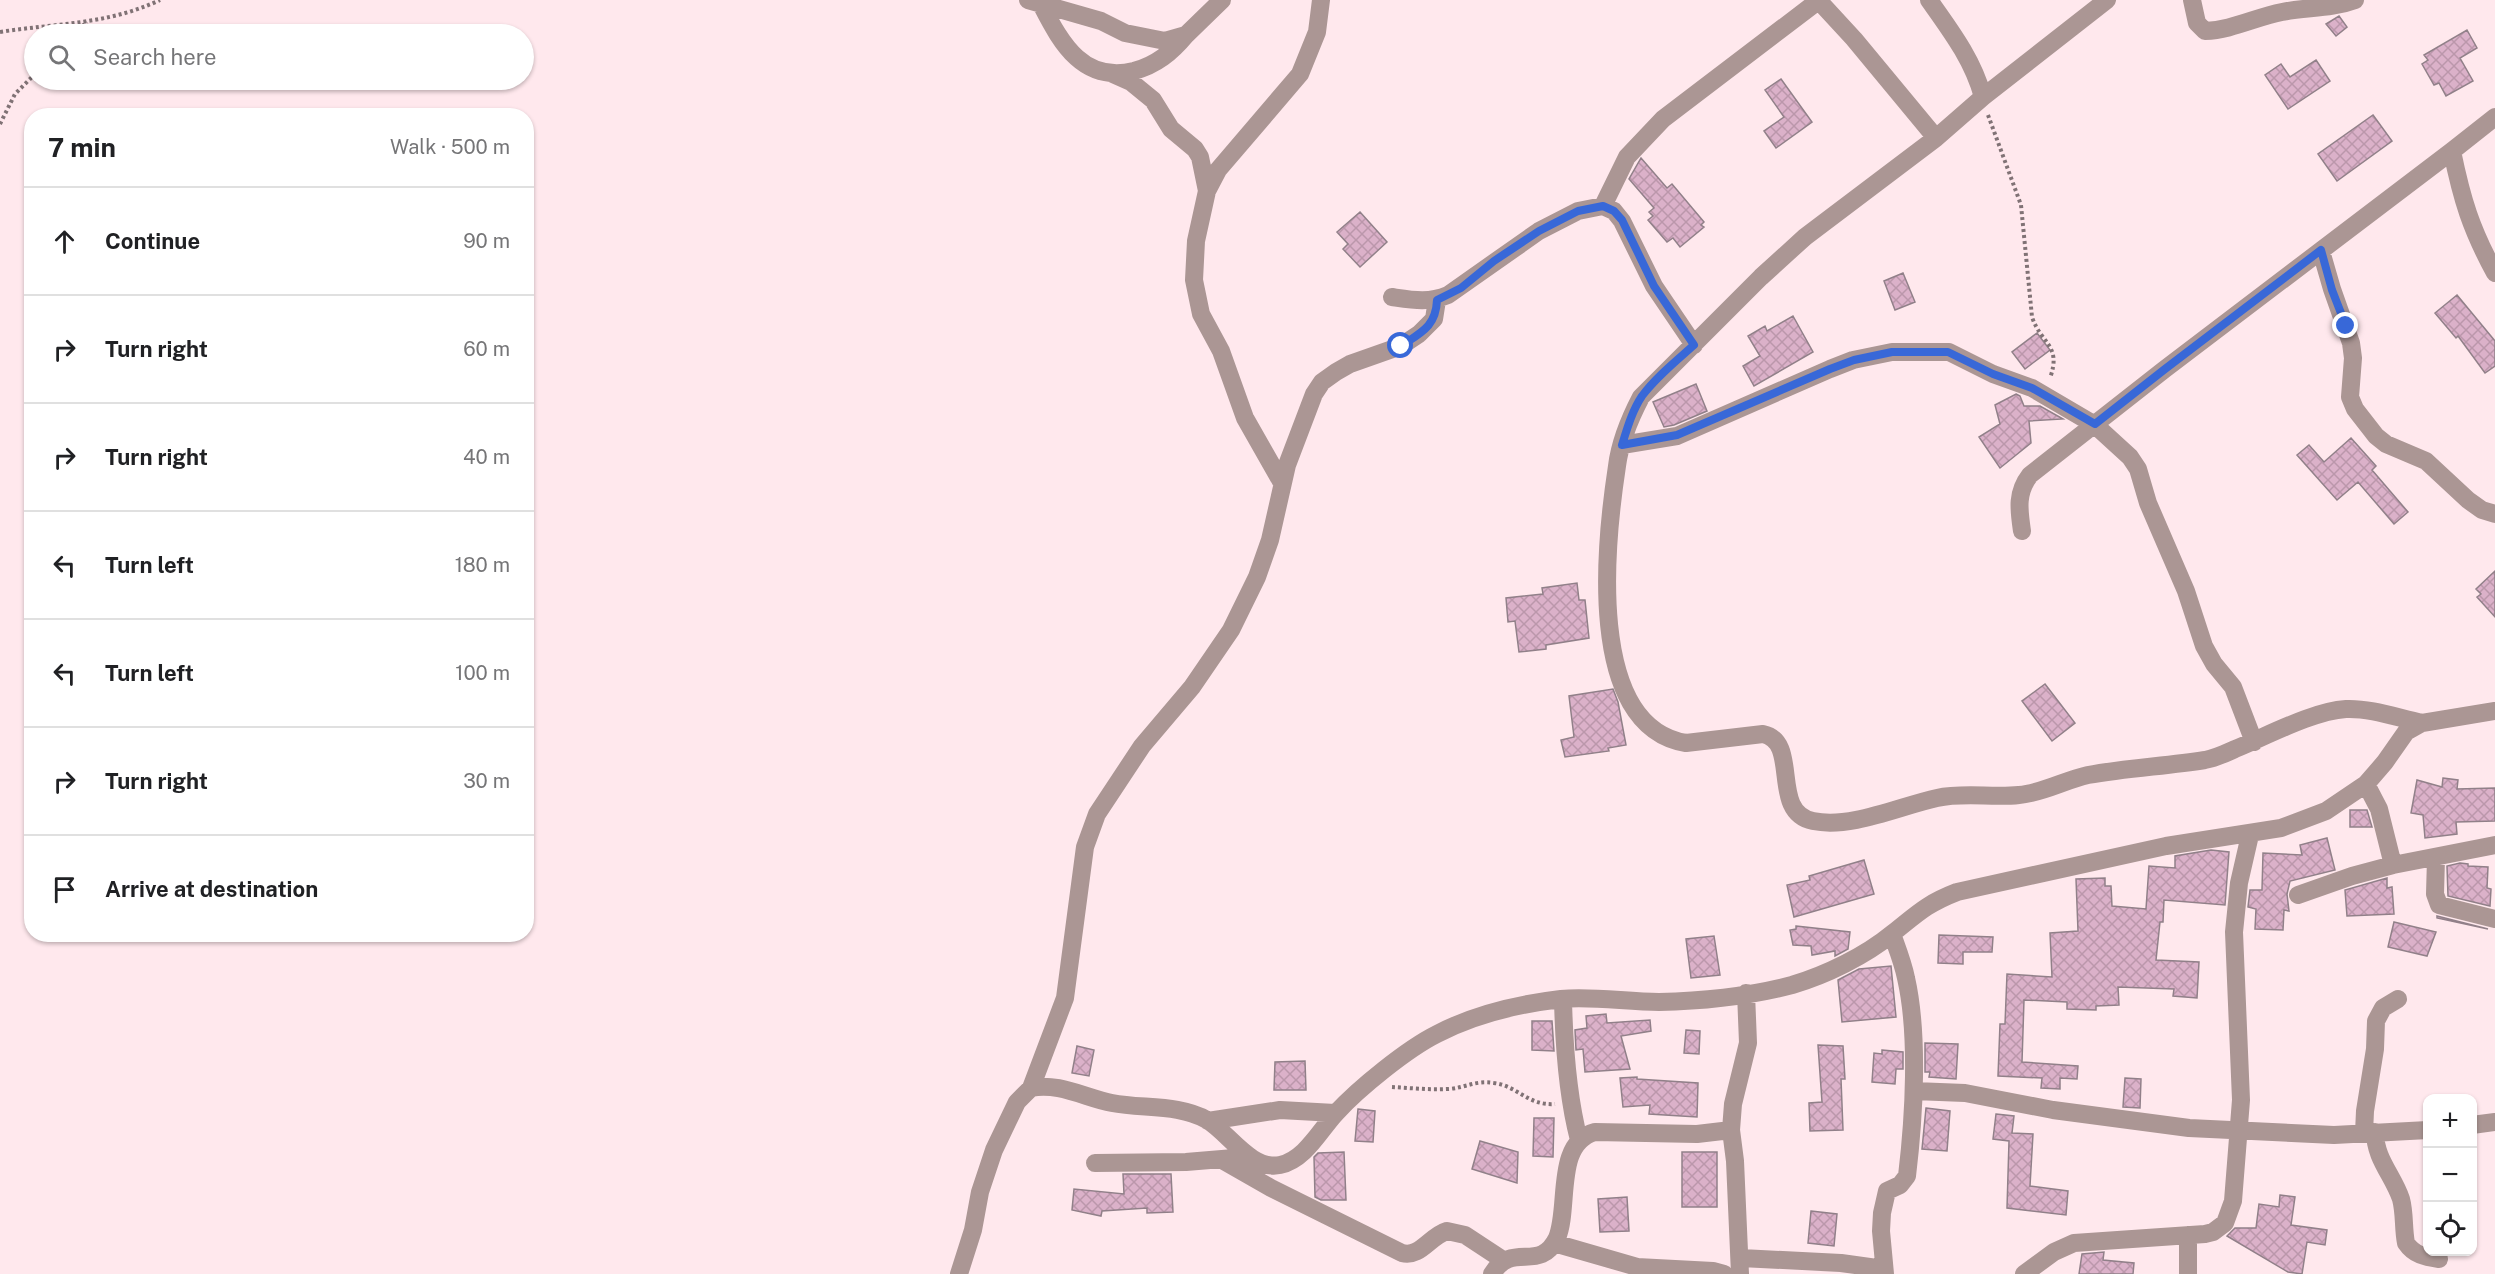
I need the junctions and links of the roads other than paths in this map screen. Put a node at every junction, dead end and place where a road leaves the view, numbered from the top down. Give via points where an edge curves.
1 (1222, 0) edge
2 (1321, 0) edge
3 (1818, 0) edge
4 (1929, 0) edge
5 (2107, 0) edge
6 (2192, 0) edge
7 (2355, 0) edge
8 (1035, 3) edge
9 (1186, 35) junction
10 (1113, 74) junction
11 (1983, 97) junction
12 (2495, 117) edge
13 (1936, 138) junction
14 (2452, 152) junction
15 (1207, 190) junction
16 (1603, 206) junction
17 (2321, 250) junction
18 (2495, 273) edge
19 (1392, 297) dead end
20 (1437, 300) junction
21 (1694, 345) junction
22 (2095, 424) junction
23 (1622, 445) junction
24 (1282, 483) junction
25 (2495, 514) edge
26 (2022, 531) dead end
27 (2495, 711) edge
28 (2422, 723) junction
29 (2254, 742) junction
30 (2366, 784) junction
31 (2250, 835) junction
32 (2495, 845) edge
33 (2436, 858) junction
34 (2393, 865) junction
35 (2298, 896) dead end
36 (2495, 919) edge
37 (1892, 934) junction
38 (1746, 993) junction
39 (1563, 999) junction
40 (2398, 999) dead end
41 (1031, 1088) junction
42 (1914, 1091) junction
43 (1335, 1113) junction
44 (1208, 1121) junction
45 (2495, 1122) edge
46 (2477, 1124) edge
47 (2237, 1129) junction
48 (1731, 1130) junction
49 (2423, 1130) edge
50 (2370, 1133) junction
51 (1579, 1140) junction
52 (1251, 1156) junction
53 (1222, 1160) junction
54 (1095, 1163) dead end
55 (2188, 1235) junction
56 (1554, 1243) junction
57 (2439, 1259) dead end
58 (1741, 1266) edge
59 (1498, 1267) edge
60 (1884, 1271) edge
61 (959, 1274) edge
62 (1724, 1274) edge
63 (2024, 1274) edge
64 (2188, 1274) edge

1 - 9 street
2 - 15 street via 1317,32 1300,74 1218,170
3 - 13 street
3 - 16 street via 1664,118 1627,157
4 - 11 street via 1968,57
5 - 11 street
6 - 7 street via 2199,26 2210,31 2280,12
8 - 9 street via 1146,39 1164,41
8 - 10 street via 1077,57 1098,72
9 - 10 street via 1153,64
10 - 15 street via 1131,82 1153,100 1171,129 1195,149
11 - 13 street
12 - 14 street
13 - 21 street via 1805,237
14 - 17 street
14 - 18 street via 2472,228
15 - 24 street via 1195,257 1194,280 1201,314 1221,351 1245,418
16 - 20 street via 1578,211 1539,231 1461,288
16 - 21 street via 1622,220 1654,286
17 - 22 street
17 - 25 street via 2351,343 2350,392 2355,409 2386,444 2426,461 2468,500
19 - 20 street
20 - 24 street via 1434,319 1419,334 1401,346 1350,364 1322,382 1308,409
21 - 23 street via 1641,397
22 - 23 street via 2044,394 1948,352 1892,352 1830,369 1677,435
22 - 26 street via 2030,475 2022,486
22 - 29 street via 2138,469 2204,646 2233,687
23 - 29 street via 1608,527 1606,568 1615,665 1622,690 1648,724 1674,741 1763,734 1773,738 1781,750 1793,806 1803,817 1812,821 1842,820 1939,797 2020,795 2085,776 2209,759
24 - 41 street via 1270,540 1231,630 1192,687 1142,746 1097,814 1085,846 1065,998
27 - 28 street
28 - 29 street via 2345,710 2285,727
28 - 30 street via 2406,732
30 - 31 street via 2326,811
30 - 34 street via 2379,809
31 - 37 street via 2166,846 1957,892 1925,907
31 - 47 street via 2239,883 2234,932 2241,1100
32 - 33 street
33 - 34 street
33 - 36 street via 2435,894 2439,905
34 - 35 street
37 - 38 street via 1821,974 1791,985
37 - 42 street via 1912,1010
38 - 39 street via 1658,1002
38 - 48 street via 1748,1043 1733,1104
39 - 43 street via 1511,1008 1444,1030 1406,1054
39 - 51 street via 1570,1102
40 - 50 street via 2383,1008 2376,1021 2365,1111
41 - 44 street via 1159,1106
41 - 61 street via 1017,1102 994,1150
42 - 47 street via 1965,1092 2054,1110 2189,1128
42 - 60 street via 1907,1176 1887,1191 1882,1214
43 - 44 street via 1280,1110
43 - 52 street via 1321,1133 1291,1161 1271,1166
44 - 52 street
45 - 46 street
47 - 50 street via 2334,1135
47 - 55 street via 2229,1218 2213,1232
48 - 51 street via 1697,1134 1595,1132
48 - 58 street
49 - 50 street
50 - 57 street via 2402,1202 2406,1243 2421,1256
51 - 56 street via 1569,1158 1563,1212
52 - 53 street
53 - 54 street
53 - 59 street via 1402,1253 1415,1253 1447,1231 1465,1235
55 - 63 street via 2074,1243
55 - 64 street
56 - 59 street via 1538,1260 1512,1258
56 - 62 street via 1637,1267
58 - 60 street via 1841,1263

